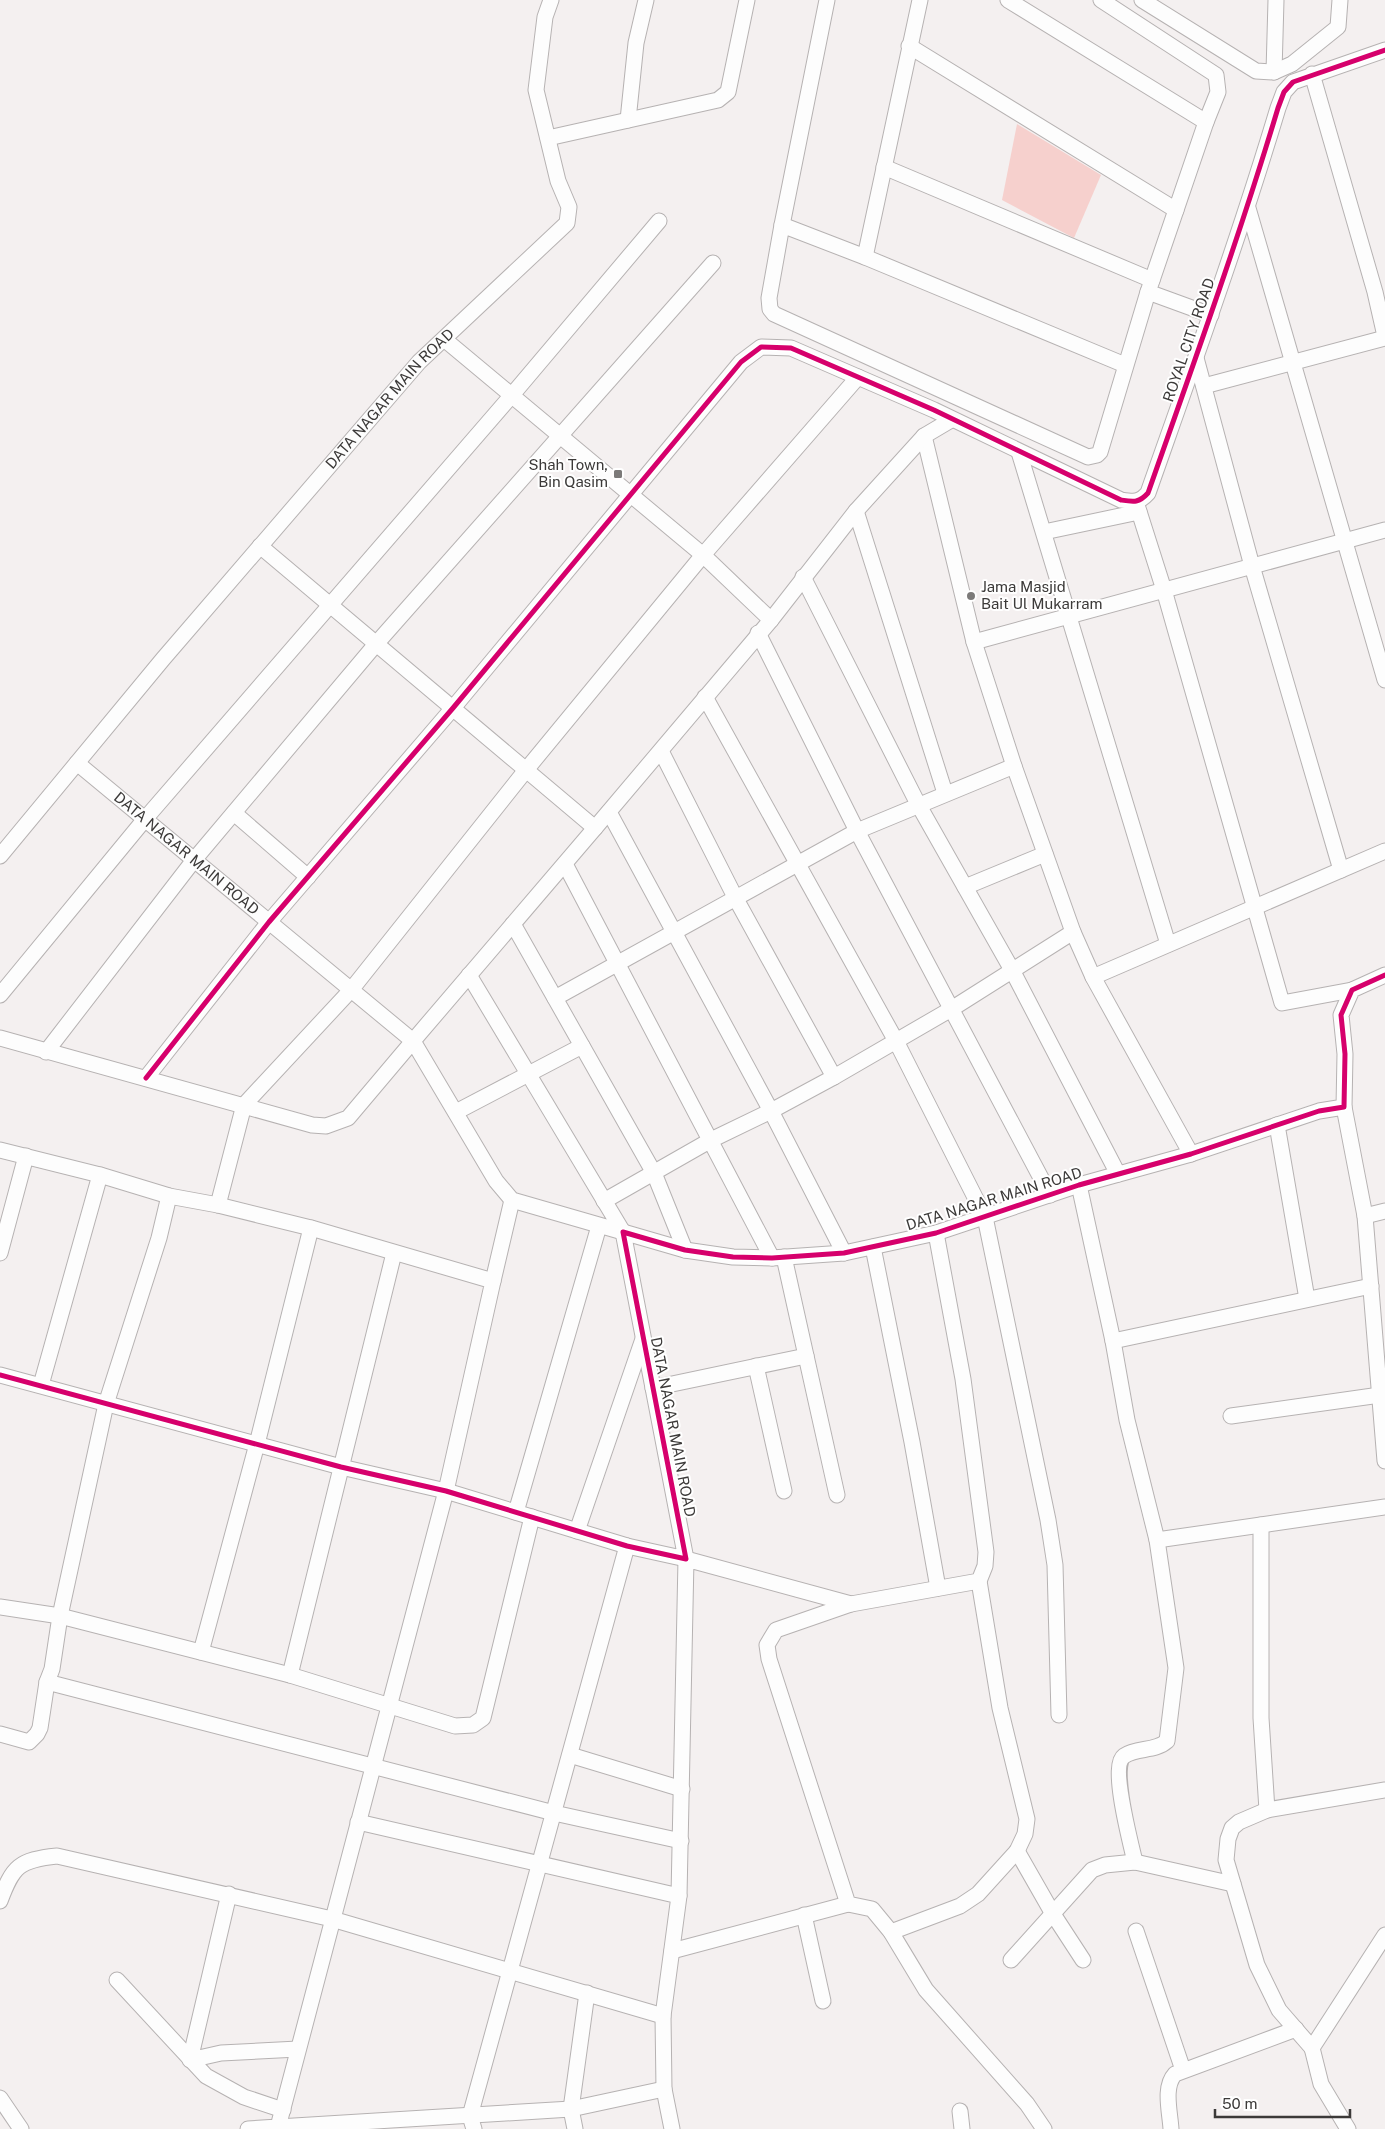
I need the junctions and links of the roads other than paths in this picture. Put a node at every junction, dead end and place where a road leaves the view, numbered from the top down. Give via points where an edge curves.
1 (551, 0) edge
2 (646, 0) edge
3 (747, 0) edge
4 (827, 0) edge
5 (920, 0) edge
6 (1008, 0) edge
7 (1101, 0) edge
8 (1142, 0) edge
9 (1276, 0) edge
10 (1340, 0) edge
11 (909, 46) junction
12 (1385, 50) edge
13 (1274, 72) junction
14 (1312, 74) junction
15 (628, 120) junction
16 (1206, 122) junction
17 (548, 138) junction
18 (884, 167) junction
19 (1248, 208) junction
20 (1176, 210) junction
21 (659, 221) dead end
22 (782, 225) junction
23 (865, 257) junction
24 (713, 263) dead end
25 (1150, 286) junction
26 (1380, 291) edge
27 (1211, 315) junction
28 (1385, 337) edge
29 (444, 338) junction
30 (1196, 358) junction
31 (1293, 363) junction
32 (1124, 366) junction
33 (858, 377) junction
34 (1204, 386) junction
35 (512, 396) junction
36 (952, 420) junction
37 (560, 436) junction
38 (924, 436) junction
39 (1019, 452) junction
40 (630, 494) junction
41 (1137, 507) junction
42 (856, 510) junction
43 (1385, 530) edge
44 (1044, 532) junction
45 (1346, 541) junction
46 (260, 546) junction
47 (703, 556) junction
48 (1252, 566) junction
49 (803, 577) junction
50 (1164, 590) junction
51 (329, 604) junction
52 (1070, 616) junction
53 (771, 620) junction
54 (758, 633) junction
55 (974, 642) junction
56 (376, 644) junction
57 (1385, 680) edge
58 (705, 697) junction
59 (453, 708) junction
60 (660, 751) junction
61 (77, 763) junction
62 (1014, 766) junction
63 (526, 770) junction
64 (945, 793) junction
65 (918, 804) junction
66 (609, 812) junction
67 (234, 813) junction
68 (145, 819) junction
69 (595, 828) junction
70 (857, 831) junction
71 (1385, 851) edge
72 (1045, 854) junction
73 (0, 856) edge
74 (194, 860) junction
75 (565, 864) junction
76 (797, 864) junction
77 (1341, 870) junction
78 (308, 877) junction
79 (965, 887) junction
80 (736, 899) junction
81 (1255, 907) junction
82 (270, 922) junction
83 (513, 924) junction
84 (1073, 932) junction
85 (675, 933) junction
86 (1168, 944) junction
87 (617, 963) junction
88 (1012, 970) junction
89 (469, 975) junction
90 (1385, 975) edge
91 (1093, 977) junction
92 (351, 990) junction
93 (1352, 990) junction
94 (0, 995) edge
95 (555, 998) junction
96 (952, 1008) junction
97 (0, 1038) edge
98 (413, 1041) junction
99 (896, 1041) junction
100 (582, 1046) junction
101 (46, 1052) junction
102 (528, 1074) junction
103 (834, 1077) junction
104 (146, 1078) junction
105 (244, 1105) junction
106 (1344, 1107) junction
107 (771, 1111) junction
108 (456, 1112) junction
109 (1277, 1125) junction
110 (711, 1140) junction
111 (0, 1150) edge
112 (1191, 1154) junction
113 (26, 1156) junction
114 (654, 1173) junction
115 (1118, 1174) junction
116 (100, 1175) junction
117 (1079, 1185) junction
118 (1050, 1195) junction
119 (169, 1196) junction
120 (512, 1200) junction
121 (604, 1201) junction
122 (218, 1205) junction
123 (1385, 1211) edge
124 (1365, 1216) junction
125 (984, 1217) junction
126 (599, 1226) junction
127 (311, 1228) junction
128 (622, 1232) junction
129 (936, 1233) junction
130 (873, 1246) junction
131 (685, 1250) junction
132 (0, 1253) edge
133 (844, 1253) junction
134 (394, 1254) junction
135 (778, 1257) junction
136 (493, 1281) junction
137 (1371, 1286) junction
138 (1308, 1299) junction
139 (643, 1338) junction
140 (1112, 1341) junction
141 (806, 1356) junction
142 (756, 1366) junction
143 (0, 1375) edge
144 (41, 1385) junction
145 (653, 1388) junction
146 (1380, 1396) junction
147 (106, 1404) junction
148 (1231, 1416) dead end
149 (257, 1444) junction
150 (1385, 1461) edge
151 (341, 1467) junction
152 (446, 1491) junction
153 (784, 1491) dead end
154 (837, 1495) dead end
155 (1385, 1508) edge
156 (516, 1512) junction
157 (532, 1517) junction
158 (1261, 1525) junction
159 (577, 1531) junction
160 (1157, 1540) junction
161 (627, 1546) junction
162 (686, 1559) junction
163 (979, 1581) junction
164 (938, 1588) junction
165 (851, 1604) junction
166 (0, 1607) edge
167 (60, 1616) junction
168 (201, 1652) junction
169 (290, 1675) junction
170 (48, 1682) junction
171 (389, 1706) junction
172 (1059, 1715) dead end
173 (0, 1734) edge
174 (570, 1754) junction
175 (373, 1765) junction
176 (682, 1789) junction
177 (1385, 1790) edge
178 (1267, 1810) junction
179 (554, 1813) junction
180 (358, 1822) junction
181 (681, 1841) junction
182 (1017, 1851) junction
183 (1135, 1862) junction
184 (540, 1864) junction
185 (1233, 1884) junction
186 (229, 1894) junction
187 (679, 1896) junction
188 (0, 1901) edge
189 (848, 1904) junction
190 (804, 1914) junction
191 (1053, 1914) junction
192 (332, 1919) junction
193 (1136, 1931) dead end
194 (891, 1932) junction
195 (1385, 1935) edge
196 (672, 1951) junction
197 (1010, 1960) dead end
198 (1083, 1960) dead end
199 (511, 1971) junction
200 (117, 1980) dead end
201 (587, 1993) junction
202 (823, 2001) dead end
203 (663, 2016) junction
204 (1296, 2029) junction
205 (1312, 2048) junction
206 (298, 2049) junction
207 (190, 2060) junction
208 (1182, 2070) junction
209 (664, 2089) junction
210 (0, 2098) edge
211 (570, 2109) junction
212 (283, 2110) junction
213 (960, 2111) dead end
214 (472, 2123) edge
215 (278, 2128) edge
216 (21, 2129) edge
217 (248, 2129) edge
218 (575, 2129) edge
219 (672, 2129) edge
220 (962, 2129) edge
221 (1044, 2129) edge
222 (1170, 2129) edge
223 (1348, 2129) edge

1 - 17 street, DATA NAGAR MAIN ROAD via 545,17 536,90
2 - 15 street via 636,43
3 - 15 street via 728,92 718,100
4 - 22 street
5 - 11 street
6 - 16 street
7 - 16 street via 1216,75 1218,92
8 - 13 street via 1256,71
9 - 13 street
10 - 13 street via 1338,28 1292,64
11 - 18 street
11 - 20 street
12 - 14 street, ROYAL CITY ROAD
14 - 19 street, ROYAL CITY ROAD via 1293,82 1284,92
14 - 26 street
15 - 17 street
16 - 20 street
17 - 29 street, DATA NAGAR MAIN ROAD via 558,182 569,207 567,223
18 - 23 street
18 - 25 street
19 - 27 street, ROYAL CITY ROAD
19 - 31 street
20 - 25 street
21 - 35 street
22 - 23 street
22 - 32 street via 769,298 770,310 774,314 1088,457 1100,452
23 - 32 street
24 - 37 street
25 - 27 street
25 - 32 street
26 - 28 street
27 - 30 street, ROYAL CITY ROAD
28 - 31 street
29 - 35 street
29 - 46 street, DATA NAGAR MAIN ROAD via 419,362
30 - 34 street
30 - 41 street, ROYAL CITY ROAD via 1148,493
31 - 34 street
31 - 45 street
33 - 36 street
33 - 40 street via 791,348 761,347 741,362
33 - 47 street
34 - 48 street
35 - 37 street
35 - 51 street
36 - 38 street
36 - 39 street
37 - 40 street
37 - 56 street
38 - 42 street
38 - 55 street
39 - 41 street
39 - 44 street
40 - 47 street
40 - 59 street
41 - 44 street
41 - 50 street
42 - 49 street
42 - 64 street
43 - 45 street
44 - 52 street
45 - 48 street
45 - 57 street
46 - 51 street
46 - 61 street, DATA NAGAR MAIN ROAD
47 - 53 street
47 - 63 street
48 - 50 street
48 - 77 street
49 - 53 street
49 - 65 street
50 - 52 street
50 - 81 street
51 - 56 street
51 - 68 street
52 - 55 street
52 - 86 street
53 - 54 street
54 - 58 street
54 - 70 street
55 - 62 street
56 - 59 street
56 - 67 street
58 - 60 street
58 - 76 street
59 - 63 street
59 - 78 street
60 - 66 street
60 - 80 street
61 - 68 street, DATA NAGAR MAIN ROAD
61 - 73 street, DATA NAGAR MAIN ROAD
62 - 64 street
62 - 72 street
63 - 69 street
63 - 92 street
64 - 65 street
65 - 70 street
65 - 79 street
66 - 69 street
66 - 85 street
67 - 74 street
67 - 78 street
68 - 74 street, DATA NAGAR MAIN ROAD
68 - 94 street
69 - 75 street
70 - 76 street
70 - 96 street
71 - 77 street
72 - 79 street
72 - 84 street
74 - 82 street, DATA NAGAR MAIN ROAD
74 - 101 street
75 - 83 street
75 - 87 street
76 - 80 street
76 - 99 street
77 - 81 street
78 - 82 street
79 - 88 street
80 - 85 street
80 - 103 street
81 - 86 street
81 - 93 street via 1282,1003
82 - 92 street, DATA NAGAR MAIN ROAD
82 - 104 street
83 - 89 street
83 - 95 street
84 - 88 street
84 - 91 street
85 - 87 street
85 - 107 street
86 - 91 street
87 - 95 street
87 - 110 street
88 - 96 street
88 - 115 street
89 - 98 street
89 - 102 street, DATA NAGAR MAIN ROAD
90 - 93 street
91 - 112 street
92 - 98 street, DATA NAGAR MAIN ROAD
92 - 105 street
93 - 106 street via 1341,1015 1345,1054
95 - 100 street
96 - 99 street
96 - 118 street
97 - 101 street
98 - 105 street via 348,1118 338,1123 312,1125
98 - 108 street, DATA NAGAR MAIN ROAD
99 - 103 street
99 - 125 street
100 - 102 street
100 - 114 street
101 - 104 street
102 - 108 street
102 - 121 street, DATA NAGAR MAIN ROAD
103 - 107 street
104 - 105 street
105 - 122 street
106 - 109 street, DATA NAGAR MAIN ROAD via 1319,1111
106 - 124 street
107 - 110 street
107 - 133 street
108 - 120 street, DATA NAGAR MAIN ROAD via 496,1181
109 - 112 street, DATA NAGAR MAIN ROAD
109 - 138 street
110 - 114 street
110 - 135 street
111 - 113 street
112 - 115 street, DATA NAGAR MAIN ROAD
113 - 116 street
113 - 132 street
114 - 121 street
114 - 131 street
115 - 117 street, DATA NAGAR MAIN ROAD
116 - 119 street
116 - 144 street
117 - 118 street, DATA NAGAR MAIN ROAD
117 - 140 street
118 - 125 street, DATA NAGAR MAIN ROAD
119 - 122 street
119 - 147 street via 159,1238
120 - 126 street, DATA NAGAR MAIN ROAD
120 - 136 street
121 - 128 street, DATA NAGAR MAIN ROAD
122 - 127 street
123 - 124 street
124 - 137 street
125 - 129 street, DATA NAGAR MAIN ROAD
125 - 172 street via 1048,1520 1054,1565
126 - 128 street, DATA NAGAR MAIN ROAD
126 - 156 street
127 - 134 street
127 - 149 street
128 - 131 street, DATA NAGAR MAIN ROAD
128 - 139 street, DATA NAGAR MAIN ROAD
129 - 130 street, DATA NAGAR MAIN ROAD
129 - 163 street via 963,1379 986,1552
130 - 133 street, DATA NAGAR MAIN ROAD
130 - 164 street
131 - 135 street, DATA NAGAR MAIN ROAD via 733,1257
133 - 135 street, DATA NAGAR MAIN ROAD
134 - 136 street
134 - 151 street
135 - 141 street
136 - 152 street
137 - 138 street
137 - 146 street
138 - 140 street
139 - 145 street, DATA NAGAR MAIN ROAD
139 - 159 street
140 - 160 street via 1127,1420
141 - 142 street
141 - 154 street
142 - 145 street
142 - 153 street
143 - 144 street
144 - 147 street
145 - 162 street, DATA NAGAR MAIN ROAD
146 - 148 street
146 - 150 street
147 - 149 street
147 - 167 street
149 - 151 street
149 - 168 street
151 - 152 street
151 - 169 street
152 - 156 street
152 - 171 street
155 - 158 street
156 - 157 street
157 - 159 street
157 - 171 street via 482,1718 473,1725 455,1726
158 - 160 street
158 - 178 street via 1261,1718
159 - 161 street
160 - 183 street via 1176,1668 1167,1741 1162,1746 1121,1758 1118,1775
161 - 162 street
161 - 174 street
162 - 165 street
162 - 176 street, DATA NAGAR MAIN ROAD
163 - 164 street
163 - 182 street via 1000,1708 1028,1819
164 - 165 street
165 - 189 street via 776,1630 767,1645 768,1659
166 - 167 street
167 - 168 street
167 - 170 street
168 - 169 street
169 - 171 street
170 - 173 street via 40,1728 34,1738 29,1742
170 - 175 street
171 - 175 street
174 - 176 street
174 - 179 street
175 - 179 street
175 - 180 street
176 - 181 street, DATA NAGAR MAIN ROAD
177 - 178 street
178 - 185 street via 1232,1828 1226,1860
179 - 181 street
179 - 184 street
180 - 184 street
180 - 192 street
181 - 187 street, DATA NAGAR MAIN ROAD
182 - 191 street
182 - 194 street via 978,1894 960,1906
183 - 185 street
183 - 191 street via 1105,1865 1092,1870
184 - 187 street
184 - 199 street
185 - 204 street via 1257,1965 1279,2010
186 - 188 street via 57,1856 33,1858 20,1866 10,1876
186 - 192 street
186 - 207 street
187 - 196 street, DATA NAGAR MAIN ROAD
189 - 190 street
189 - 194 street via 872,1909
190 - 196 street
190 - 202 street
191 - 197 street
191 - 198 street
192 - 199 street
192 - 206 street
193 - 208 street
194 - 221 street via 926,1990 1028,2104
195 - 205 street
196 - 203 street, DATA NAGAR MAIN ROAD
199 - 201 street
199 - 214 street
200 - 207 street
201 - 203 street
201 - 211 street
203 - 209 street, DATA NAGAR MAIN ROAD
204 - 205 street
204 - 208 street
205 - 223 street via 1321,2084
206 - 207 street via 221,2053
206 - 212 street
207 - 212 street via 206,2076 244,2097
208 - 222 street via 1170,2080 1168,2088
209 - 211 street
209 - 219 street, DATA NAGAR MAIN ROAD
210 - 216 street
211 - 214 street
211 - 218 street
212 - 215 street
213 - 220 street
214 - 215 street
215 - 217 street

